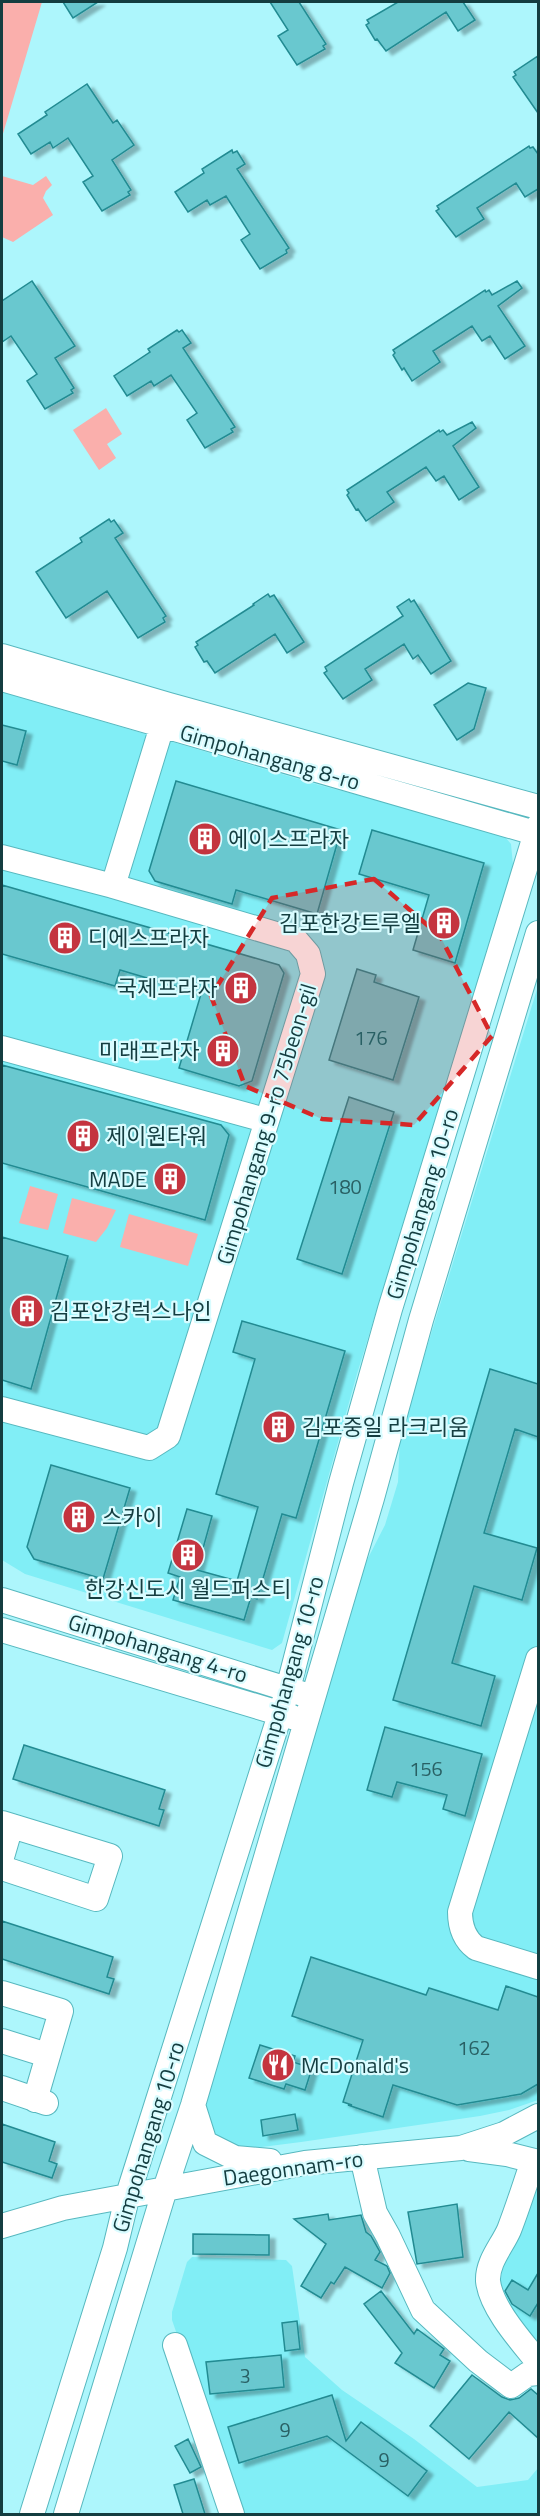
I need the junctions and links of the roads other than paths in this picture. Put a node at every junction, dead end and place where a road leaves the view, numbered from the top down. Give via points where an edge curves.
1 (2, 656) edge
2 (2, 678) edge
3 (162, 726) junction
4 (538, 807) edge
5 (538, 831) edge
6 (2, 856) edge
7 (113, 886) junction
8 (538, 933) edge
9 (2, 1048) edge
10 (265, 1120) junction
11 (2, 1409) edge
12 (2, 1600) edge
13 (2, 1630) edge
14 (538, 1659) edge
15 (288, 1689) junction
16 (314, 1697) junction
17 (279, 1714) junction
18 (307, 1721) junction
19 (6, 1825) edge
20 (2, 1857) edge
21 (2, 1868) edge
22 (538, 1967) edge
23 (2, 1993) edge
24 (2, 2041) edge
25 (47, 2055) junction
26 (2, 2088) edge
27 (193, 2105) junction
28 (538, 2116) edge
29 (538, 2129) edge
30 (461, 2148) junction
31 (537, 2154) edge
32 (362, 2157) junction
33 (305, 2163) junction
34 (165, 2189) junction
35 (127, 2198) junction
36 (2, 2226) edge
37 (174, 2345) dead end
38 (538, 2362) edge
39 (538, 2373) edge
40 (32, 2514) edge
41 (66, 2514) edge
42 (232, 2514) edge

1 - 4 street, Gimpohangang 8-ro
2 - 3 street, Gimpohangang 8-ro
3 - 5 street, Gimpohangang 8-ro
3 - 7 street
5 - 15 street, Gimpohangang 10-ro via 387,1320
6 - 7 street, Gimpohangang 9-ro 75beon-gil
7 - 10 street, Gimpohangang 9-ro 75beon-gil via 296,940 308,954 313,974
8 - 16 street, Gimpohangang 10-ro via 421,1320
9 - 10 street
10 - 11 street, Gimpohangang 9-ro 75beon-gil via 168,1436 149,1448
12 - 15 street, Gimpohangang 4-ro
13 - 17 street, Gimpohangang 4-ro
14 - 22 street via 460,1912 462,1929 476,1948
15 - 16 street, Gimpohangang 4-ro
15 - 17 street, Gimpohangang 10-ro
16 - 18 street, Gimpohangang 10-ro
17 - 18 street, Gimpohangang 4-ro
17 - 35 street, Gimpohangang 10-ro
18 - 27 street, Gimpohangang 10-ro
19 - 20 street
19 - 21 street via 110,1856 96,1899
23 - 25 street via 61,2011
24 - 25 street
25 - 26 street via 40,2102
27 - 33 street via 205,2143 220,2152 235,2158
27 - 34 street, Gimpohangang 10-ro
28 - 30 street
29 - 31 street
30 - 31 street
30 - 32 street, Daegonnam-ro
31 - 38 street via 508,2231 490,2266 488,2280 493,2300
32 - 33 street, Daegonnam-ro
32 - 39 street via 375,2213 423,2310 511,2386 528,2373
33 - 34 street, Daegonnam-ro
34 - 35 street, Daegonnam-ro
34 - 41 street, Gimpohangang 10-ro
35 - 36 street, Daegonnam-ro via 63,2208
35 - 40 street, Gimpohangang 10-ro
37 - 42 street

